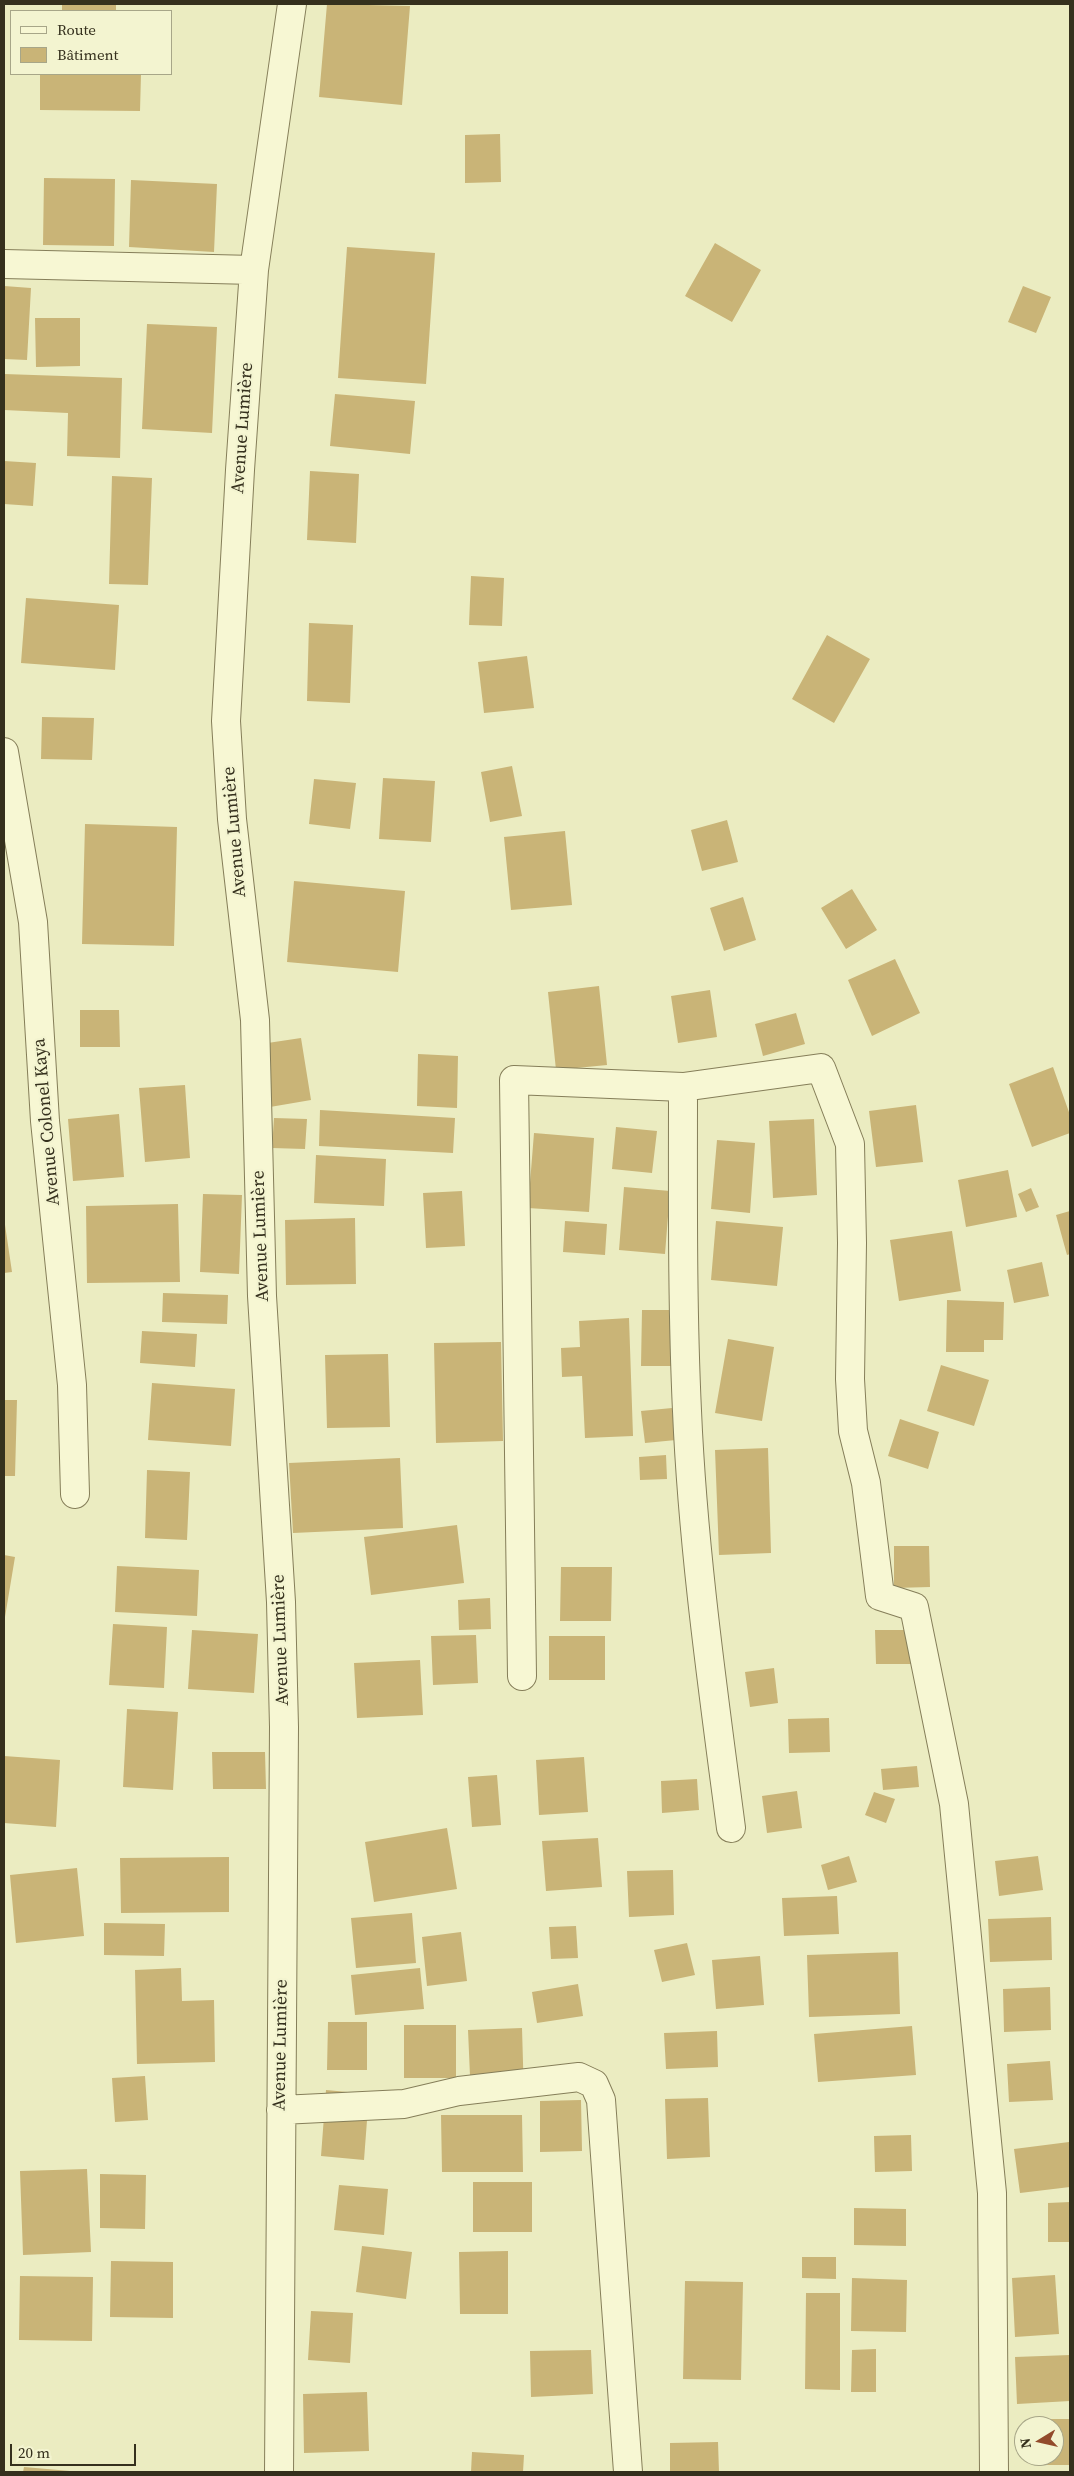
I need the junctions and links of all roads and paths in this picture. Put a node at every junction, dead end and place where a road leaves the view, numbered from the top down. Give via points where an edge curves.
1 (292, 4) edge
2 (4, 264) edge
3 (254, 270) junction
4 (4, 752) edge
5 (683, 1087) junction
6 (75, 1494) dead end
7 (522, 1676) dead end
8 (731, 1828) dead end
9 (281, 2110) junction
10 (279, 2472) edge
11 (628, 2472) edge
12 (994, 2472) edge

1 - 3 street, Avenue Lumière
2 - 3 street
3 - 9 street, Avenue Lumière via 226,721 232,819 255,1020 262,1296 281,1602 284,1727
4 - 6 street, Avenue Colonel Kaya via 33,922 45,1121 72,1385
5 - 7 street via 514,1080
5 - 8 street via 687,1413 704,1620
5 - 12 street via 821,1068 850,1144 853,1431 866,1483 880,1596 914,1607 954,1804 992,2193
9 - 10 street, Avenue Lumière
9 - 11 street via 404,2104 459,2091 579,2077 594,2084 601,2100

